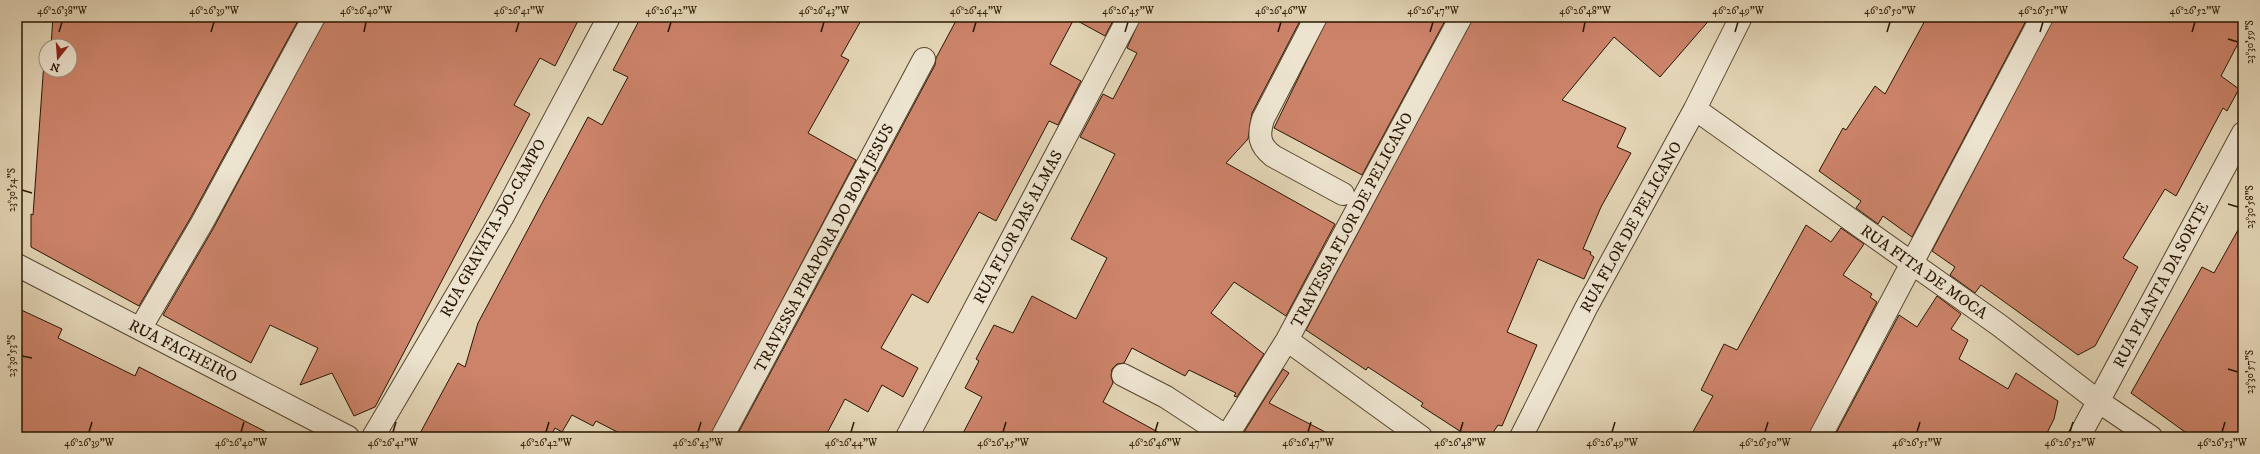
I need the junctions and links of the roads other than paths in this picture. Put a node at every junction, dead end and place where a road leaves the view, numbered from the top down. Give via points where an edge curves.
1 (314, 17) edge
2 (608, 17) edge
3 (1129, 17) edge
4 (1316, 17) edge
5 (1460, 17) edge
6 (1740, 17) edge
7 (2042, 17) edge
8 (924, 59) dead end
9 (1694, 109) junction
10 (2243, 133) edge
11 (1343, 194) dead end
12 (1911, 262) junction
13 (17, 265) edge
14 (140, 329) junction
15 (1287, 340) junction
16 (1123, 375) dead end
17 (2098, 401) junction
18 (348, 437) edge
19 (373, 437) edge
20 (722, 437) edge
21 (907, 437) edge
22 (1227, 437) edge
23 (1421, 437) edge
24 (1521, 437) edge
25 (1820, 437) edge
26 (2079, 437) edge
27 (2151, 437) edge

1 - 14 street via 202,223
2 - 19 street, RUA GRAVATA-DO-CAMPO via 502,218
3 - 21 street, RUA FLOR DAS ALMAS
4 - 11 street via 1263,119 1259,132 1260,140 1264,150 1273,156
5 - 15 street, TRAVESSA FLOR DE PELICANO
6 - 9 street, RUA FLOR DE PELICANO
7 - 12 street
8 - 20 street, TRAVESSA PIRAPORA DO BOM JESUS
9 - 12 street, RUA FITA DE MOCA
9 - 24 street, RUA FLOR DE PELICANO via 1586,308
10 - 17 street, RUA PLANTA DA SORTE
12 - 17 street, RUA FITA DE MOCA
12 - 25 street
13 - 14 street, RUA FACHEIRO
14 - 18 street, RUA FACHEIRO
15 - 22 street
15 - 23 street, TRAVESSA FLOR DE PELICANO
16 - 22 street via 1166,397
17 - 26 street, RUA PLANTA DA SORTE
17 - 27 street, RUA FITA DE MOCA

